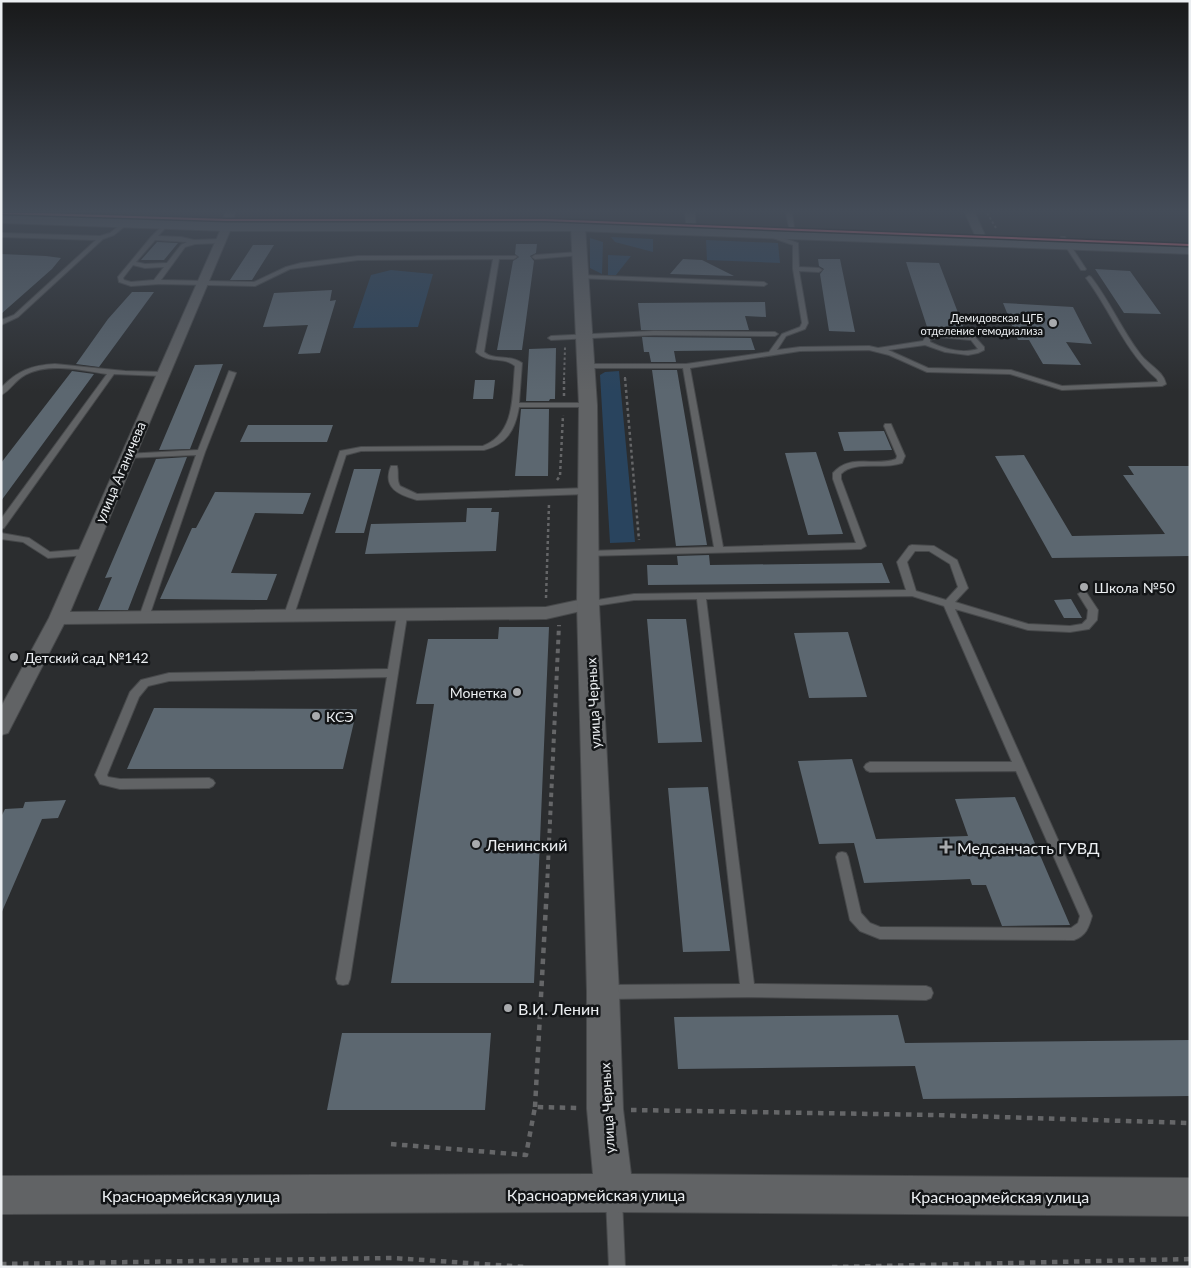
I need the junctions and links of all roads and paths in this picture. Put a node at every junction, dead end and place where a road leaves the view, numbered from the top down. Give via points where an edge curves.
1 (64, 272) edge
2 (125, 272) edge
3 (162, 272) edge
4 (207, 272) edge
5 (279, 272) edge
6 (493, 272) edge
7 (580, 272) edge
8 (797, 272) edge
9 (580, 277) junction
10 (1089, 278) dead end
11 (159, 282) junction
12 (202, 284) junction
13 (764, 284) dead end
14 (1, 323) edge
15 (775, 334) dead end
16 (575, 335) junction
17 (551, 338) dead end
18 (926, 343) junction
19 (881, 349) junction
20 (772, 352) junction
21 (587, 366) junction
22 (686, 366) junction
23 (624, 367) junction
24 (112, 372) junction
25 (232, 373) dead end
26 (162, 374) junction
27 (1, 393) edge
28 (514, 405) junction
29 (564, 405) junction
30 (588, 405) junction
31 (888, 426) dead end
32 (201, 452) junction
33 (126, 456) junction
34 (394, 468) dead end
35 (587, 491) junction
36 (550, 492) junction
37 (1, 526) edge
38 (1, 536) edge
39 (719, 550) junction
40 (87, 552) junction
41 (641, 553) junction
42 (588, 554) junction
43 (912, 593) junction
44 (1083, 594) dead end
45 (701, 596) junction
46 (588, 604) junction
47 (948, 604) junction
48 (546, 614) junction
49 (289, 615) junction
50 (402, 616) junction
51 (144, 617) junction
52 (58, 618) junction
53 (391, 673) junction
54 (1, 727) edge
55 (1020, 766) junction
56 (870, 767) dead end
57 (209, 783) dead end
58 (842, 857) dead end
59 (343, 979) dead end
60 (748, 990) junction
61 (603, 992) junction
62 (926, 993) dead end
63 (535, 1107) junction
64 (605, 1109) junction
65 (1190, 1123) edge
66 (391, 1144) dead end
67 (614, 1193) junction
68 (1, 1195) edge
69 (1190, 1197) edge
70 (1190, 1259) edge
71 (1, 1264) edge
72 (527, 1267) edge
73 (617, 1267) edge
74 (832, 1267) edge

1 - 14 lane via 16,316
2 - 11 lane via 121,281 131,284
3 - 11 lane
4 - 12 street, улица Аганичева
5 - 12 lane via 255,284
6 - 28 lane via 480,352 490,359 508,359 517,363
7 - 9 street, улица Черных
8 - 20 lane via 805,323 803,328 784,335
9 - 13 lane
9 - 16 street, улица Черных
10 - 19 lane via 1116,316 1137,357 1161,378 1162,384 1062,388 1011,372 927,370
11 - 12 lane
12 - 26 street, улица Аганичева
15 - 16 lane
16 - 17 lane
16 - 21 street, улица Черных
16 - 29 path
18 - 18 lane via 972,353 982,347 975,339 961,336 937,335 927,339
18 - 19 lane
19 - 20 lane
20 - 22 lane
21 - 23 lane
21 - 30 street, улица Черных
22 - 23 lane
22 - 39 lane
23 - 41 path
24 - 26 lane
24 - 27 lane via 88,368 36,369 18,376
24 - 37 lane
25 - 32 lane
26 - 33 street, улица Аганичева
28 - 29 lane
28 - 49 lane via 509,430 493,446 362,449 343,453
29 - 30 lane
29 - 36 path via 560,476
30 - 35 street, улица Черных
31 - 39 lane via 901,456 899,461 892,464 850,464 837,473 861,546
32 - 33 lane
32 - 51 lane
33 - 40 street, улица Аганичева
34 - 36 lane via 393,486 396,490 417,497
35 - 36 lane
35 - 42 street, улица Черных
36 - 48 path
38 - 40 lane via 26,540 48,555
39 - 41 lane
40 - 52 street, улица Аганичева
41 - 42 lane
42 - 46 street, улица Черных
43 - 45 lane
43 - 47 lane
43 - 47 lane via 902,562 912,548 931,548 954,562 963,588
44 - 47 lane via 1093,610 1092,620 1085,627 1070,629 1028,627
45 - 46 lane via 634,597
45 - 60 lane
46 - 48 street
46 - 61 street, улица Черных
47 - 55 lane
48 - 50 street
48 - 63 path via 560,626
49 - 50 street
49 - 51 street
50 - 53 lane
51 - 52 street
52 - 54 street, улица Аганичева
53 - 57 lane via 169,677 145,683 134,695 101,775 104,781 120,784
53 - 59 lane
55 - 56 lane
55 - 58 lane via 1086,916 1083,926 1074,934 880,933 865,927 855,916
60 - 61 lane
60 - 62 lane
61 - 64 street, улица Черных
63 - 64 path
63 - 66 path via 526,1155
64 - 65 path
64 - 67 street, улица Черных
67 - 68 street, Красноармейская улица
67 - 69 street, Красноармейская улица
67 - 73 lane
70 - 74 path
71 - 72 path via 393,1258

